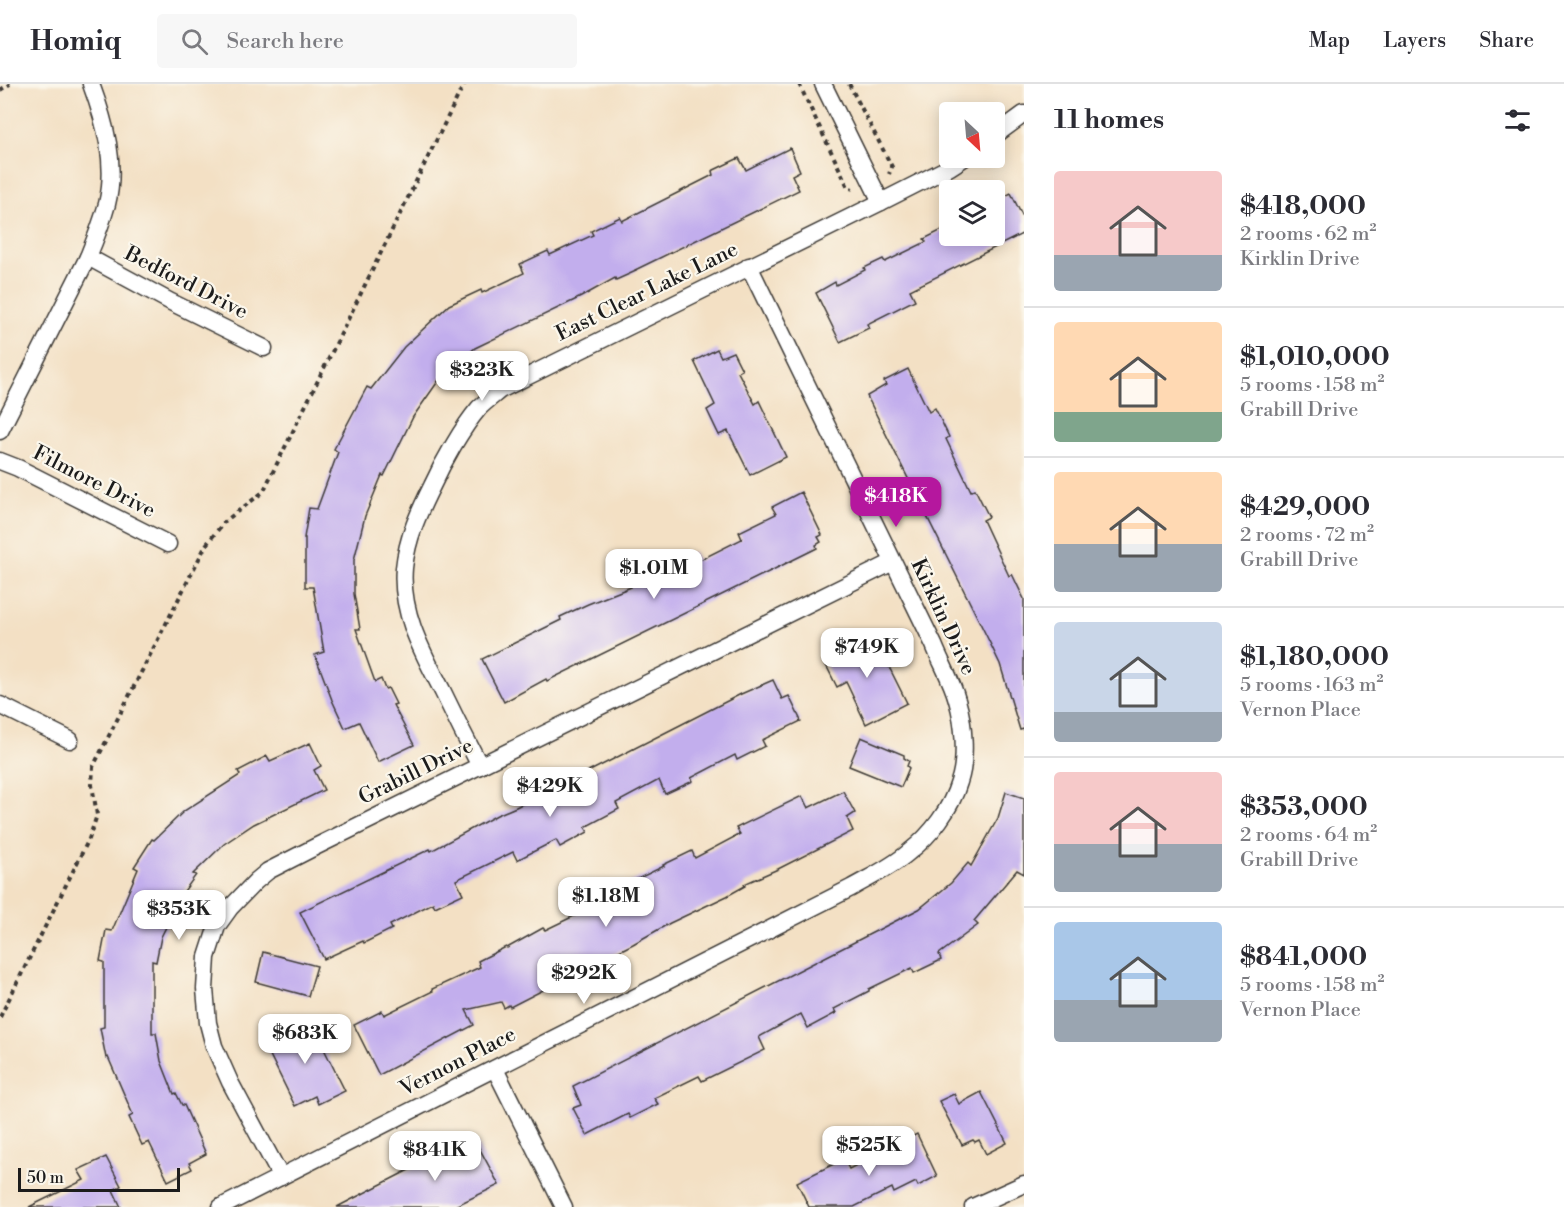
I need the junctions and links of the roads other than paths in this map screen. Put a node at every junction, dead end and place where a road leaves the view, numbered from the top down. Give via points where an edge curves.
1 (91, 84) edge
2 (823, 84) edge
3 (1022, 119) edge
4 (1005, 129) edge
5 (948, 168) edge
6 (880, 202) junction
7 (88, 257) junction
8 (749, 266) junction
9 (264, 348) dead end
10 (0, 431) edge
11 (0, 461) edge
12 (168, 544) dead end
13 (893, 562) junction
14 (0, 705) edge
15 (70, 740) dead end
16 (480, 766) junction
17 (951, 800) joint
18 (495, 1069) junction
19 (281, 1176) junction
20 (1024, 1184) edge
21 (220, 1207) edge
22 (564, 1207) edge
23 (973, 1207) edge

1 - 7 street via 107,134 110,173 107,202
2 - 6 street
3 - 4 street
5 - 6 street, East Clear Lake Lane
6 - 8 street, East Clear Lake Lane
7 - 9 street, Bedford Drive
7 - 10 street
8 - 13 street, Kirklin Drive
8 - 16 street, East Clear Lake Lane via 500,390 468,422 436,478 409,540 404,568 405,598 424,655
11 - 12 street, Filmore Drive
13 - 16 street, Grabill Drive
13 - 17 street, Kirklin Drive via 957,699 963,756 960,782
14 - 15 street
16 - 19 street, Grabill Drive via 268,872 217,926 207,957 208,1023 230,1083
17 - 18 street, Vernon Place via 931,831 887,868
18 - 19 street, Vernon Place
18 - 22 street
19 - 21 street, Vernon Place
20 - 23 street

